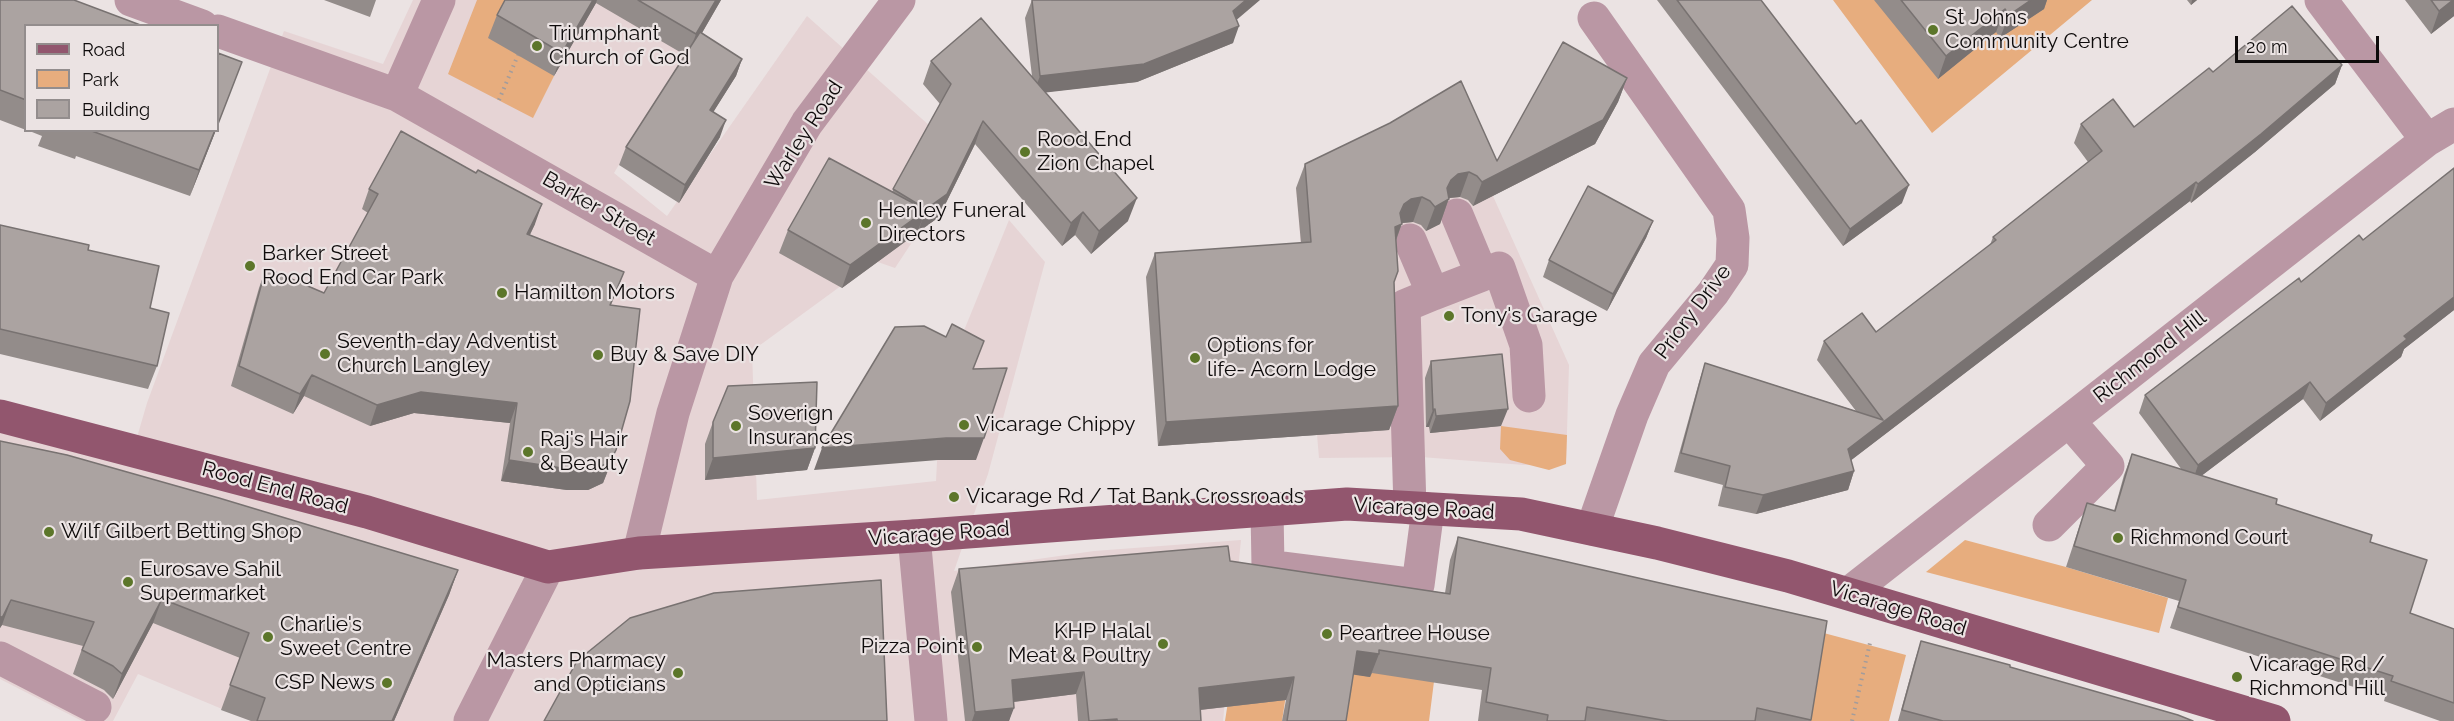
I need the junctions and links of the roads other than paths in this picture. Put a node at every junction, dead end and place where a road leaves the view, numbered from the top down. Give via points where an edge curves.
1 (131, 0) edge
2 (439, 0) edge
3 (900, 0) edge
4 (2321, 0) edge
5 (1594, 18) dead end
6 (197, 24) edge
7 (219, 31) edge
8 (397, 95) junction
9 (2440, 132) edge
10 (1457, 215) dead end
11 (1410, 240) dead end
12 (1482, 275) junction
13 (717, 276) junction
14 (1433, 294) junction
15 (1528, 396) dead end
16 (0, 416) edge
17 (2069, 421) junction
18 (1419, 508) junction
19 (1267, 510) junction
20 (2049, 525) dead end
21 (1592, 530) junction
22 (914, 536) junction
23 (639, 553) junction
24 (548, 567) junction
25 (1849, 593) junction
26 (0, 658) edge
27 (95, 707) dead end
28 (470, 721) edge
29 (931, 721) edge
30 (2274, 721) edge

1 - 6 street
2 - 8 street
3 - 13 street, Warley Road via 807,123
4 - 9 street
5 - 21 street, Priory Drive via 1729,210 1733,238 1732,265 1654,363
7 - 8 street, Barker Street
8 - 13 street, Barker Street
9 - 17 street, Richmond Hill
10 - 12 street
11 - 14 street
12 - 14 street
12 - 15 street via 1499,268 1526,345
13 - 23 street via 673,413
14 - 18 street via 1404,306
16 - 24 main road, Rood End Road via 356,509
17 - 20 street via 2108,466
17 - 25 street, Richmond Hill
18 - 19 main road, Vicarage Road via 1347,504
18 - 19 street via 1418,585 1268,566
18 - 21 main road, Vicarage Road via 1521,514
19 - 22 main road, Vicarage Road
21 - 25 main road, Vicarage Road
22 - 23 main road, Vicarage Road
22 - 29 street
23 - 24 main road, Vicarage Road
24 - 28 street
25 - 30 main road, Vicarage Road
26 - 27 street

